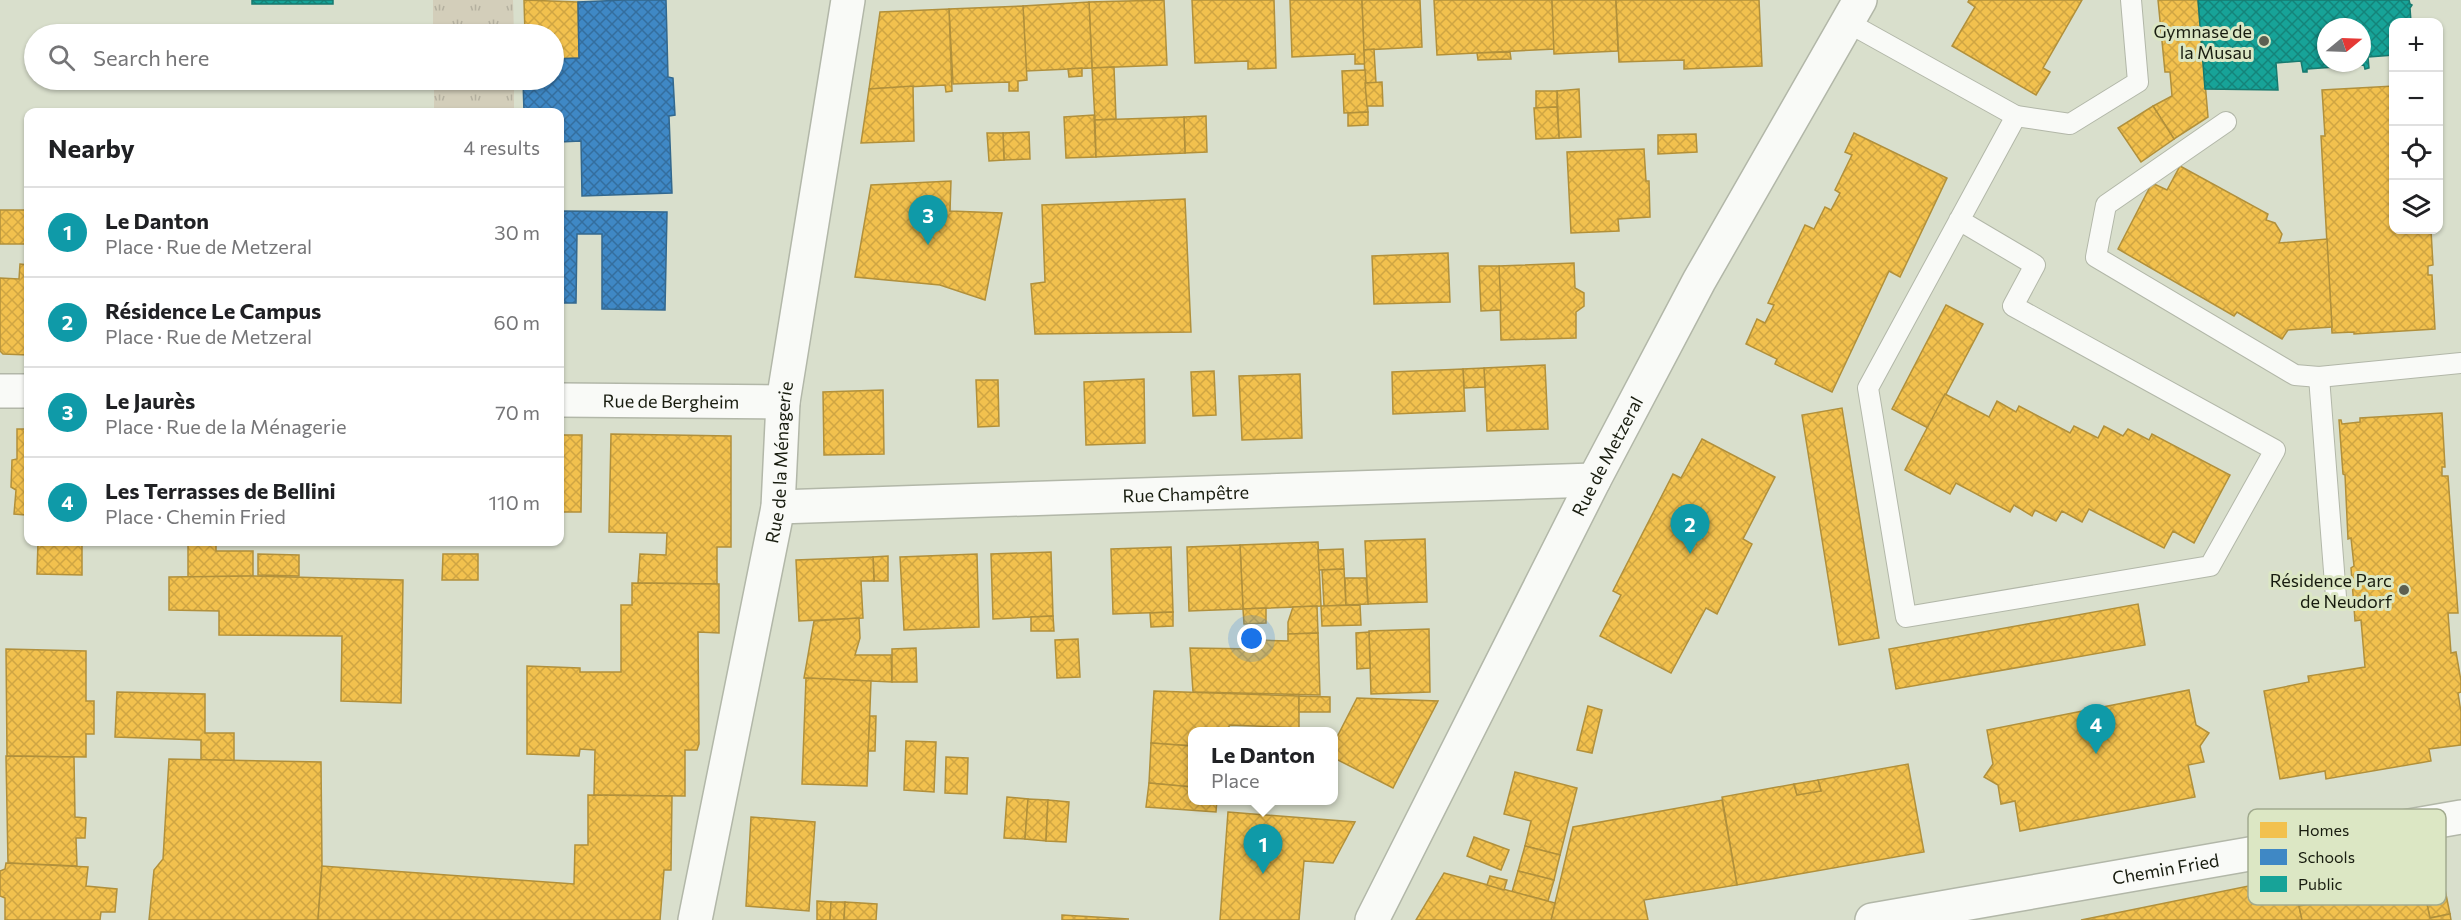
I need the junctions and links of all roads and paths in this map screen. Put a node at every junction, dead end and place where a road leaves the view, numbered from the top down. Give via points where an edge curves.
1 (848, 0) edge
2 (2131, 0) edge
3 (1854, 11) edge
4 (2016, 116) junction
5 (2226, 122) dead end
6 (1959, 220) junction
7 (2461, 363) edge
8 (2319, 377) junction
9 (0, 391) edge
10 (24, 391) edge
11 (564, 400) edge
12 (783, 402) junction
13 (1594, 480) junction
14 (778, 507) junction
15 (2336, 597) dead end
16 (2461, 817) edge
17 (2446, 820) edge
18 (2248, 854) edge
19 (695, 920) edge
20 (1372, 920) edge
21 (1872, 920) edge

1 - 12 street, Rue de la Ménagerie
2 - 4 lane via 2138,82 2070,124
3 - 4 lane
3 - 13 street, Rue de Metzeral via 1699,281
4 - 6 lane
5 - 8 lane via 2106,205 2096,257 2295,375
6 - 6 lane via 1868,388 1906,617 2210,566 2275,450 2013,306 2035,265
7 - 8 lane
8 - 15 lane
9 - 10 street
11 - 12 street, Rue de Bergheim
12 - 14 street, Rue de la Ménagerie
13 - 14 street, Rue Champêtre
13 - 20 street, Rue de Metzeral
14 - 19 street, Rue de la Ménagerie
16 - 17 street, Chemin Fried
18 - 21 street, Chemin Fried

